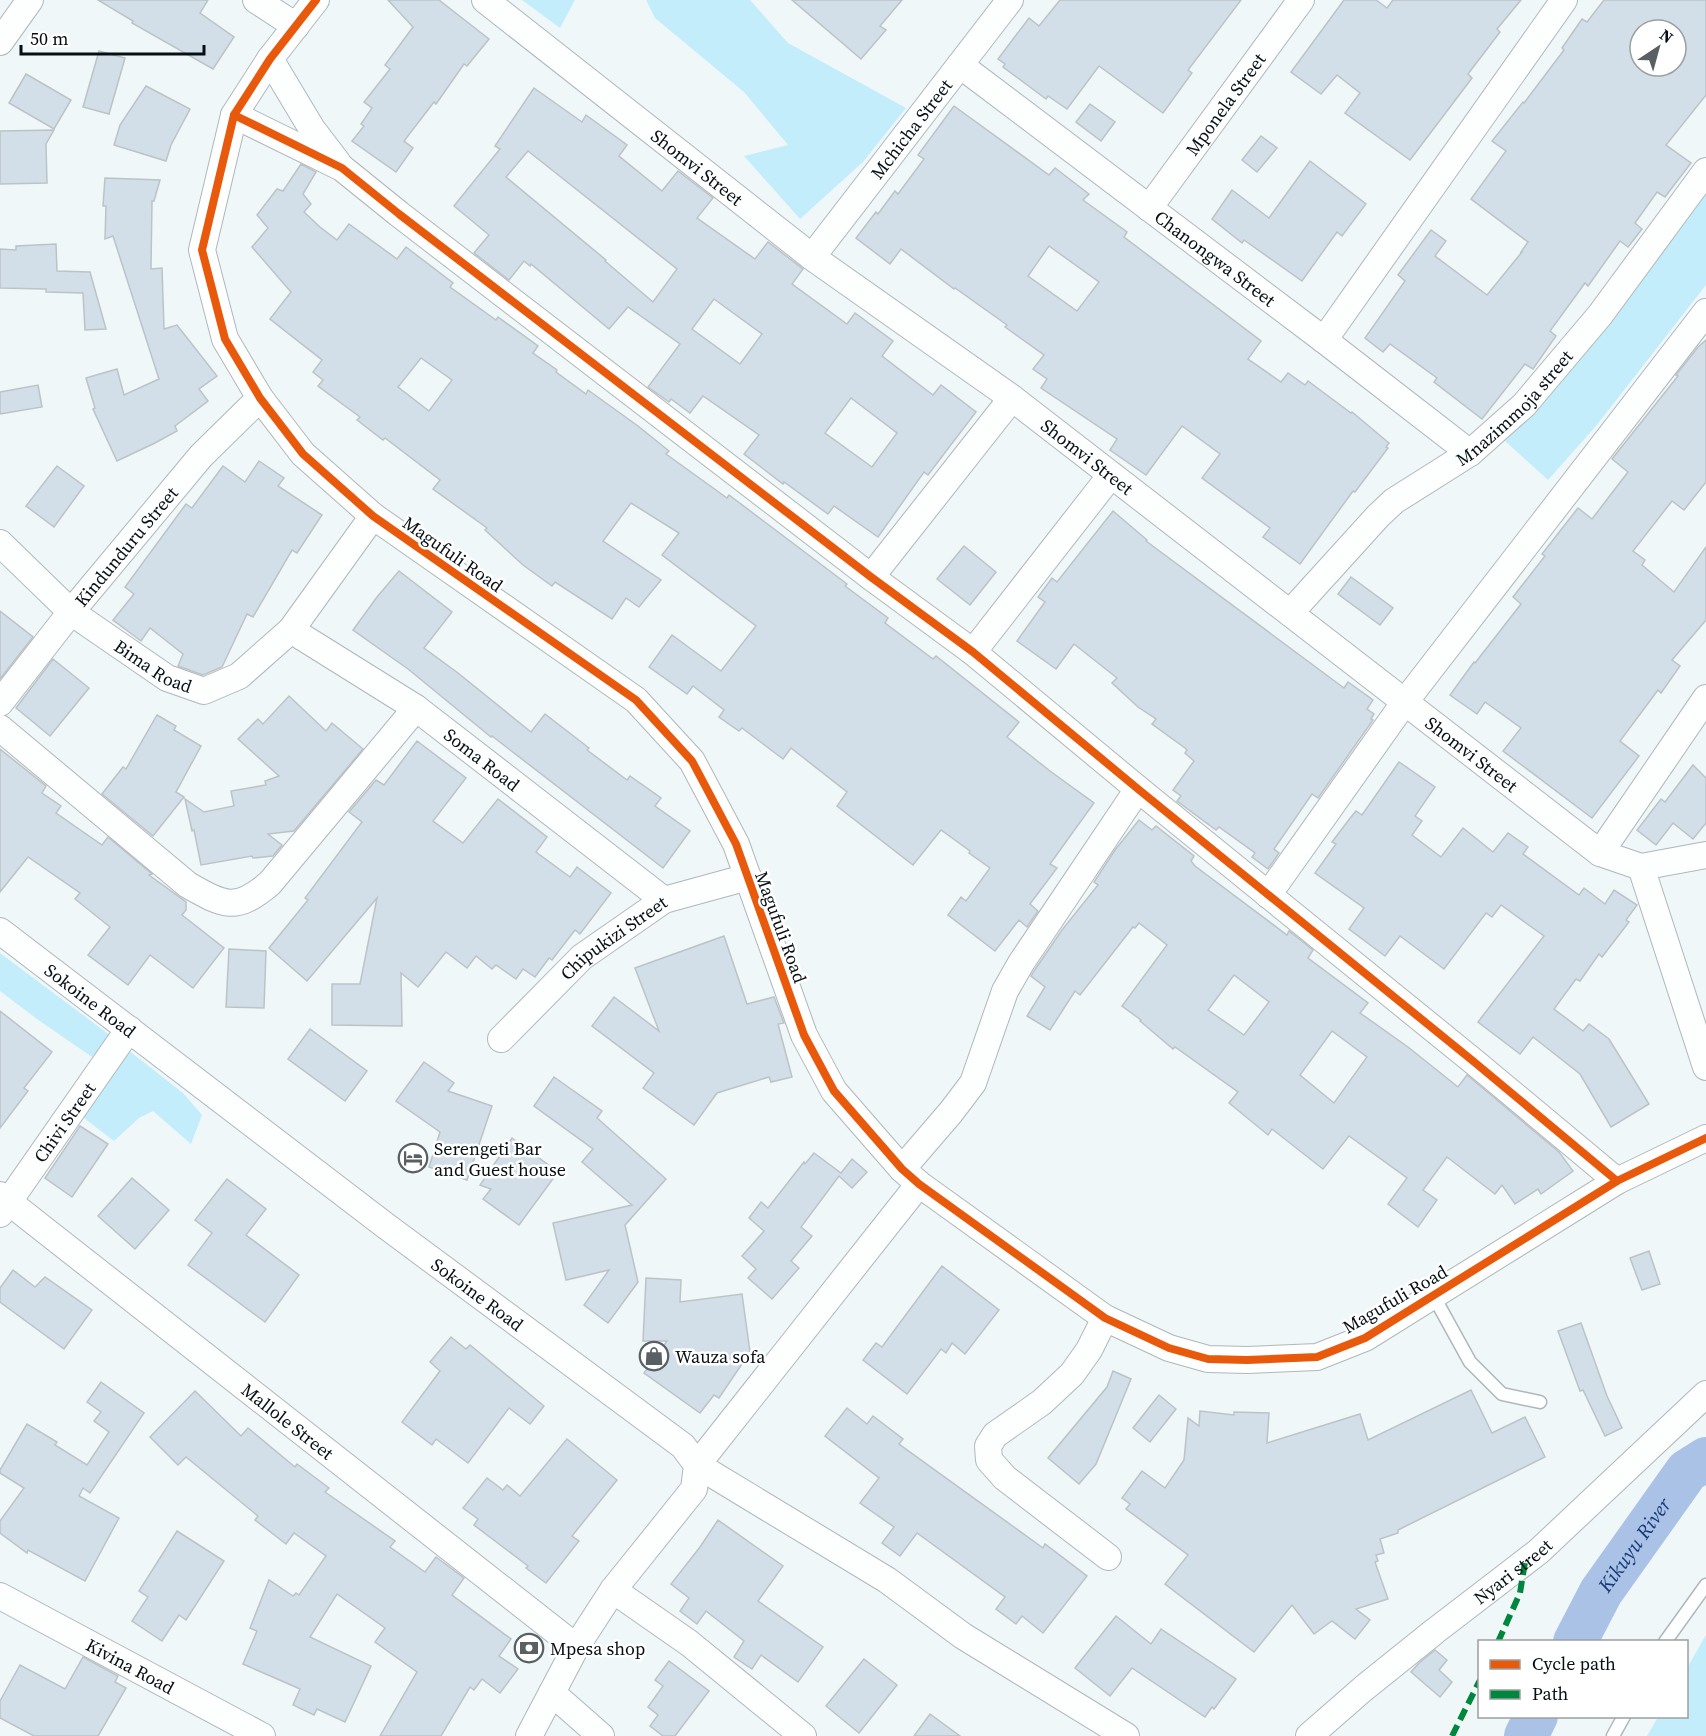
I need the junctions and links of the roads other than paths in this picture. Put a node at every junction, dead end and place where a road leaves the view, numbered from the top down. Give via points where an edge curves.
1 (30, 0) edge
2 (256, 0) edge
3 (316, 0) edge
4 (485, 0) edge
5 (1010, 0) edge
6 (1301, 0) edge
7 (1564, 0) edge
8 (296, 26) junction
9 (0, 42) edge
10 (270, 59) junction
11 (960, 65) junction
12 (234, 115) junction
13 (342, 168) junction
14 (1706, 171) edge
15 (1149, 208) junction
16 (812, 257) junction
17 (1706, 312) edge
18 (1324, 340) junction
19 (260, 398) junction
20 (1012, 398) junction
21 (1470, 453) junction
22 (1111, 475) junction
23 (373, 516) junction
24 (0, 543) edge
25 (872, 577) junction
26 (71, 612) junction
27 (1290, 613) junction
28 (291, 630) junction
29 (973, 652) junction
30 (1706, 698) edge
31 (1404, 702) junction
32 (0, 703) edge
33 (416, 708) junction
34 (0, 728) edge
35 (1138, 789) junction
36 (1600, 853) junction
37 (1706, 855) edge
38 (1641, 867) junction
39 (748, 877) junction
40 (1268, 895) junction
41 (664, 900) junction
42 (0, 931) edge
43 (129, 1029) junction
44 (501, 1039) dead end
45 (1706, 1067) edge
46 (1706, 1138) edge
47 (910, 1177) junction
48 (1617, 1181) junction
49 (3, 1204) edge
50 (1433, 1295) junction
51 (1105, 1318) junction
52 (1706, 1394) edge
53 (1540, 1402) dead end
54 (697, 1465) junction
55 (1108, 1557) dead end
56 (1706, 1585) edge
57 (612, 1590) junction
58 (0, 1596) edge
59 (1666, 1640) edge
60 (576, 1647) junction
61 (552, 1693) junction
62 (1623, 1718) edge
63 (262, 1736) edge
64 (529, 1736) edge
65 (601, 1736) edge
66 (803, 1736) edge
67 (1126, 1736) edge
68 (1309, 1736) edge
69 (1613, 1736) edge

1 - 9 street
2 - 8 street
3 - 8 street, Magufuli Road
4 - 16 street, Shomvi Street
5 - 11 street, Mchicha Street
6 - 15 street, Mponela Street
7 - 18 street
8 - 10 street, Magufuli Road
10 - 12 street, Magufuli Road
10 - 13 street via 312,129
11 - 15 street, Chanongwa Street
11 - 16 street, Mchicha Street
12 - 13 street
12 - 19 street, Magufuli Road via 202,250 225,339
13 - 25 street
14 - 21 street, Mnazimmoja street via 1600,315 1524,405
15 - 18 street, Chanongwa Street
16 - 20 street, Shomvi Street
17 - 31 street
18 - 21 street, Chanongwa Street
19 - 23 street, Magufuli Road via 303,454
19 - 26 street, Kindunduru Street via 201,456
20 - 22 street, Shomvi Street
20 - 25 street
21 - 27 street, Mnazimmoja street via 1394,501
22 - 27 street, Shomvi Street
22 - 29 street
23 - 28 street, Bima Road
23 - 39 street, Magufuli Road via 636,700 692,761 736,844
24 - 26 street, Bima Road
25 - 29 street
26 - 28 street, Bima Road via 167,678 204,691 239,676
26 - 32 street, Kindunduru Street
27 - 31 street, Shomvi Street
28 - 33 street, Soma Road
29 - 35 street
30 - 36 street
31 - 36 street, Shomvi Street
31 - 40 street
33 - 34 street via 270,883 254,897 237,904 212,899 188,885
33 - 41 street, Soma Road
35 - 40 street
35 - 47 street via 1021,963 1005,991 973,1083
36 - 38 street, Shomvi Street
37 - 38 street, Shomvi Street
38 - 45 street
39 - 41 street, Chipukizi Street
39 - 47 street, Magufuli Road via 800,1025 834,1091
40 - 48 street
41 - 44 street, Chipukizi Street via 582,957
42 - 43 street, Sokoine Road
43 - 49 street, Chivi Street
43 - 54 street, Sokoine Road via 683,1446
46 - 48 street, Magufuli Road
47 - 51 street, Magufuli Road
47 - 54 street
48 - 50 street, Magufuli Road
49 - 60 street, Mallole Street
50 - 51 street, Magufuli Road via 1365,1338 1317,1357 1208,1359 1169,1348
50 - 53 lane via 1470,1362 1502,1394
51 - 55 street via 1072,1374 1042,1402 995,1435 988,1446 989,1460 1005,1478
52 - 68 street, Nyari street via 1538,1552 1426,1638
54 - 57 street via 694,1489
54 - 67 street, Sokoine Road via 887,1580 963,1636
56 - 59 lane
57 - 60 street
57 - 66 street via 689,1643
58 - 63 street, Kivina Road
60 - 61 street
61 - 64 street
61 - 65 street
62 - 69 lane

